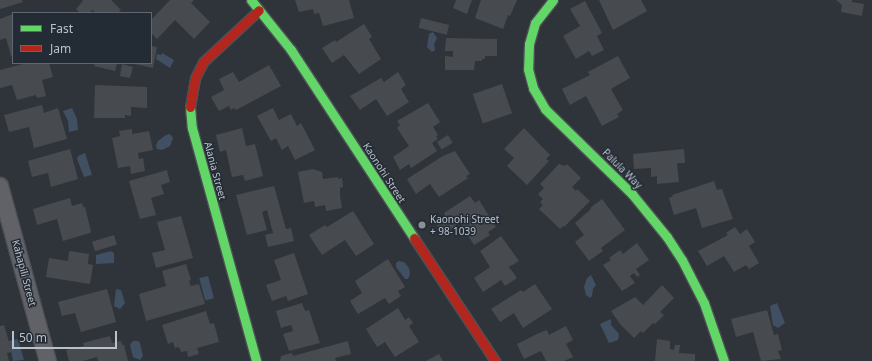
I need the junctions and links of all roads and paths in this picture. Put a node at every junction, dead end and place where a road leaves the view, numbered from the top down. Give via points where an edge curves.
1 (251, 0) edge
2 (553, 0) edge
3 (259, 10) junction
4 (0, 186) edge
5 (48, 361) edge
6 (256, 361) edge
7 (495, 361) edge
8 (724, 361) edge

1 - 3 street, Kaonohi Street
2 - 8 street, Palula Way via 535,23 529,44 528,69 536,94 545,109 632,194 667,237 704,303
3 - 6 street, Alania Street via 204,62 195,78 190,104 192,128
3 - 7 street, Kaonohi Street via 291,50
4 - 5 street, Kahapili Street

